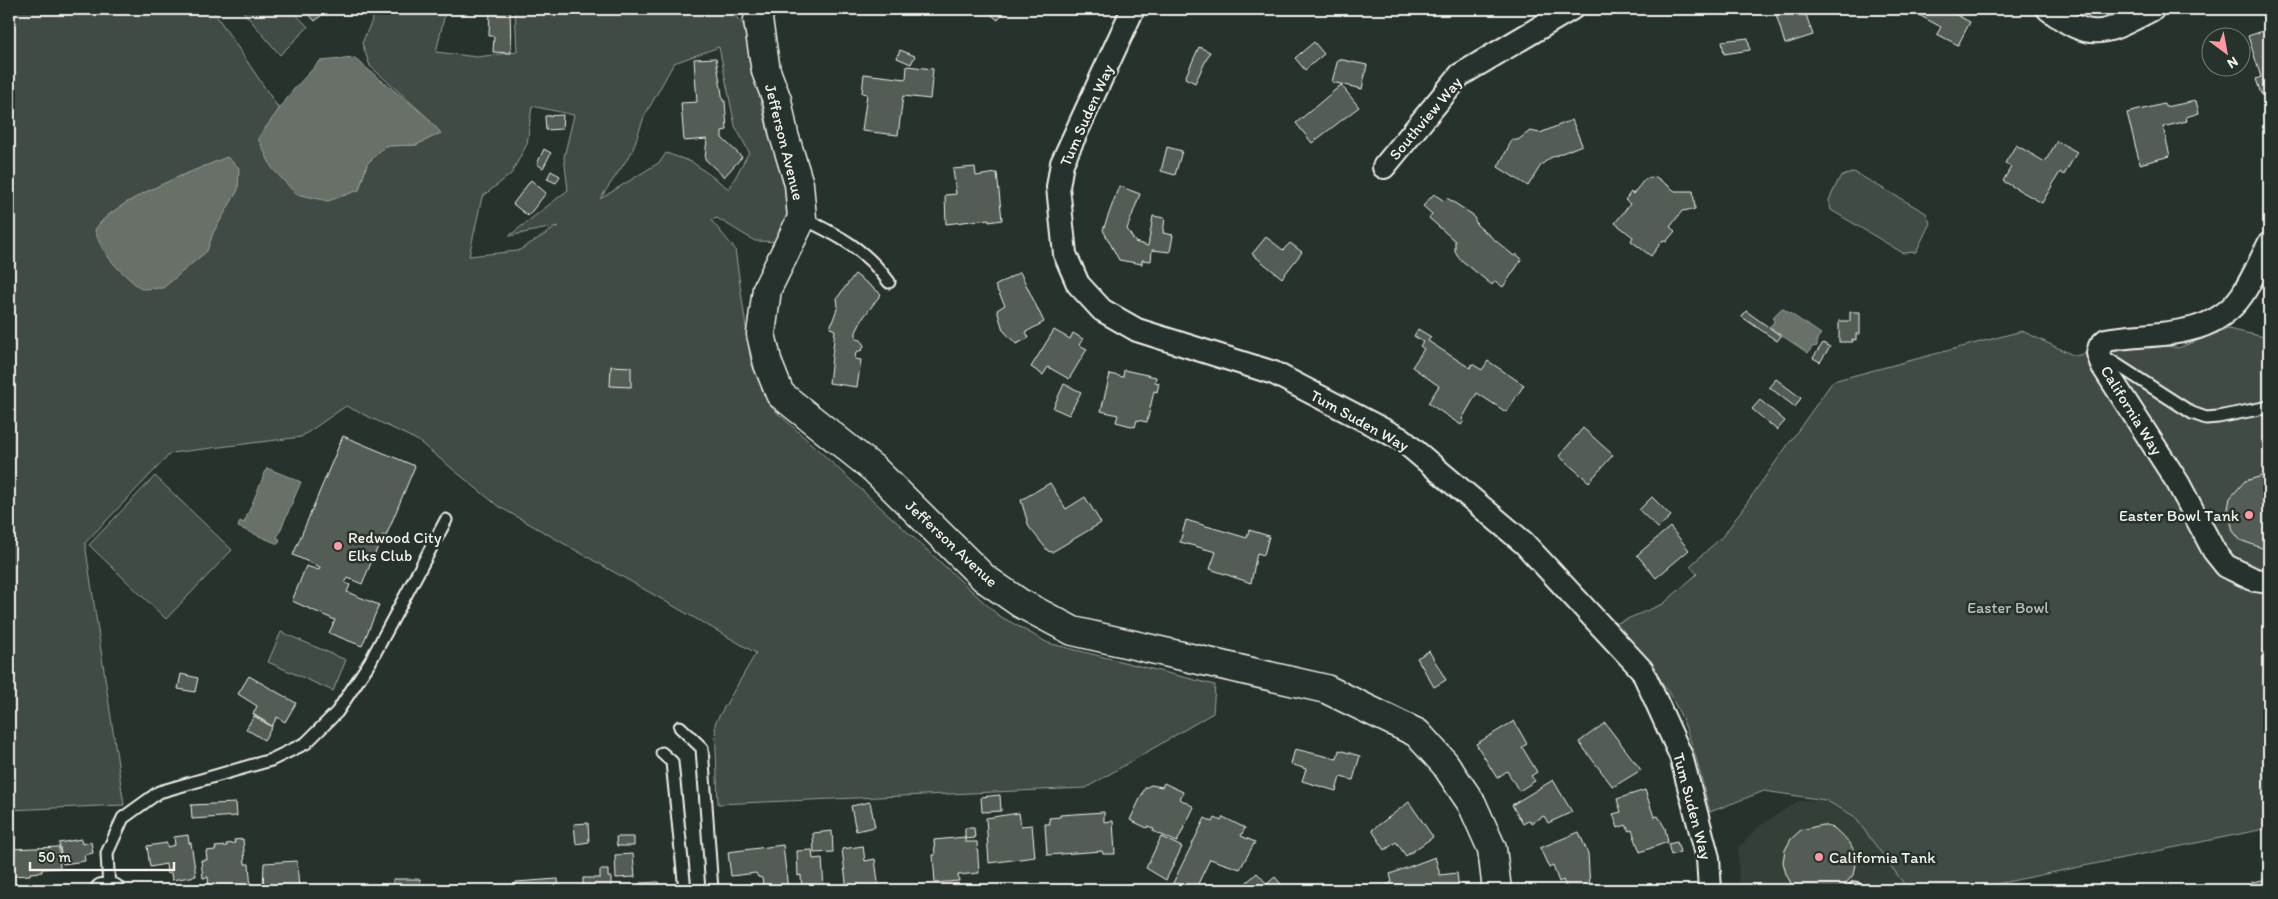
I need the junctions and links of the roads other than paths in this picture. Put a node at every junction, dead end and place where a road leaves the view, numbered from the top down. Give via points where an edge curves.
1 (760, 9) edge
2 (1133, 9) edge
3 (1571, 9) edge
4 (2048, 9) edge
5 (2153, 9) edge
6 (1384, 167) dead end
7 (802, 218) junction
8 (2269, 244) edge
9 (889, 282) dead end
10 (2098, 353) junction
11 (2269, 407) edge
12 (446, 520) dead end
13 (2269, 582) edge
14 (680, 728) dead end
15 (662, 753) dead end
16 (108, 890) edge
17 (686, 890) edge
18 (712, 890) edge
19 (1497, 890) edge
20 (1710, 890) edge

1 - 7 street, Jefferson Avenue via 758,20 766,71 799,184
2 - 20 street, Tum Suden Way via 1062,163 1058,187 1065,254 1078,284 1102,310 1137,330 1274,373 1401,439 1524,543 1642,670 1681,756 1708,858
3 - 6 street, Southview Way via 1460,74
4 - 5 street via 2065,23 2086,32 2113,29
7 - 9 lane via 841,237 875,263
7 - 19 street, Jefferson Avenue via 767,289 761,334 780,394 874,469 984,578 1020,603 1073,631 1326,689 1417,733 1445,764 1472,804 1492,849
8 - 10 street, California Way via 2241,296 2215,320 2196,329 2106,340
10 - 11 lane via 2192,413 2206,418
10 - 13 street, California Way via 2108,376 2178,483 2220,558 2226,566 2255,580
12 - 16 lane via 370,662 337,712 306,743 271,760 159,792 123,818 107,853
14 - 18 lane via 702,748
15 - 17 lane via 672,762

